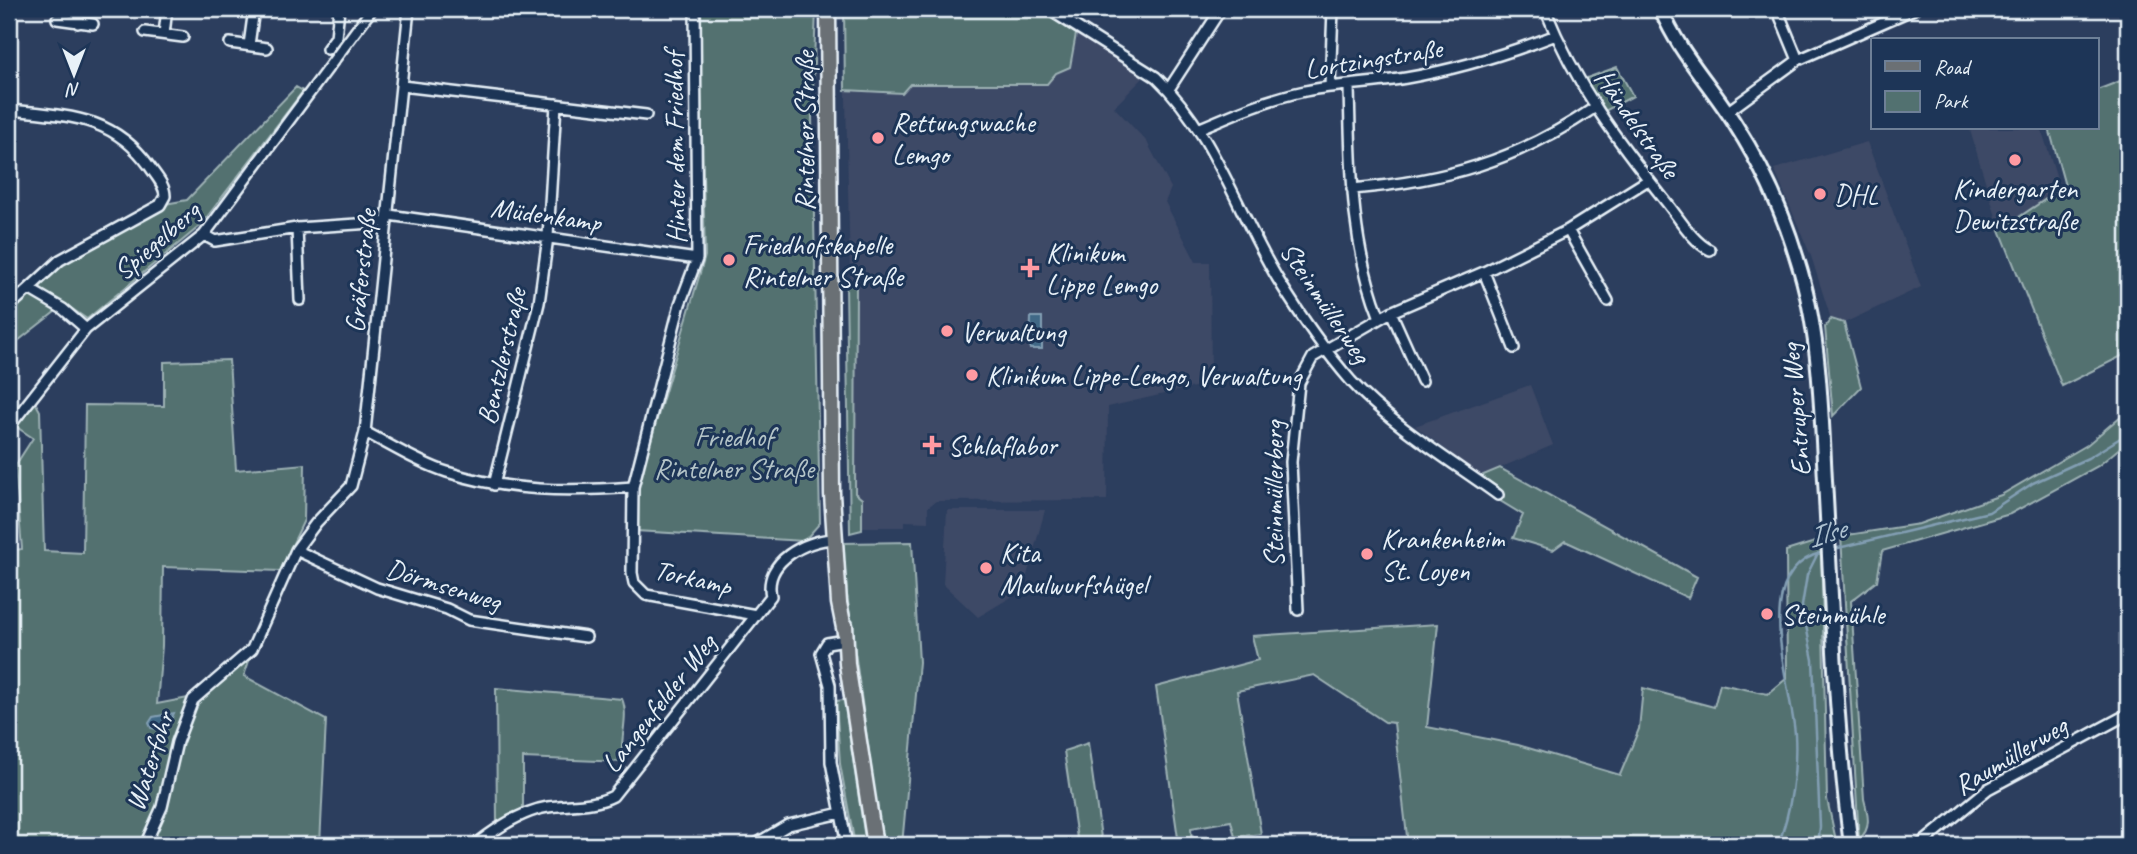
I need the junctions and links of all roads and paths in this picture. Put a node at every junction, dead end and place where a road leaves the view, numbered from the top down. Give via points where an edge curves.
1 (80, 9) edge
2 (167, 9) edge
3 (254, 9) edge
4 (340, 9) edge
5 (372, 9) edge
6 (409, 9) edge
7 (695, 9) edge
8 (828, 9) edge
9 (1048, 9) edge
10 (1221, 9) edge
11 (1333, 9) edge
12 (1545, 9) edge
13 (1661, 9) edge
14 (1777, 9) edge
15 (1914, 9) edge
16 (1897, 11) edge
17 (57, 19) dead end
18 (78, 23) junction
19 (93, 24) dead end
20 (145, 32) dead end
21 (164, 34) junction
22 (1556, 35) junction
23 (183, 37) dead end
24 (230, 43) dead end
25 (249, 45) junction
26 (267, 48) dead end
27 (327, 49) dead end
28 (1798, 60) junction
29 (402, 86) junction
30 (1330, 87) junction
31 (1349, 87) junction
32 (1169, 89) junction
33 (556, 104) junction
34 (1594, 108) junction
35 (9, 110) edge
36 (1727, 112) junction
37 (646, 115) dead end
38 (1198, 130) junction
39 (1648, 180) junction
40 (1352, 189) junction
41 (388, 218) junction
42 (297, 228) junction
43 (1569, 230) junction
44 (204, 235) junction
45 (548, 237) junction
46 (1710, 250) dead end
47 (697, 259) junction
48 (1484, 272) junction
49 (29, 289) junction
50 (300, 300) dead end
51 (1608, 300) dead end
52 (9, 307) edge
53 (1391, 312) junction
54 (1380, 317) junction
55 (86, 329) junction
56 (1514, 348) dead end
57 (1328, 349) junction
58 (1422, 381) dead end
59 (9, 428) edge
60 (365, 432) junction
61 (494, 485) junction
62 (633, 487) junction
63 (1498, 495) dead end
64 (316, 523) joint
65 (834, 539) junction
66 (296, 550) junction
67 (1298, 610) dead end
68 (756, 615) junction
69 (586, 637) dead end
70 (845, 637) junction
71 (2128, 713) edge
72 (841, 813) junction
73 (145, 845) edge
74 (475, 845) edge
75 (754, 845) edge
76 (847, 845) edge
77 (875, 845) edge
78 (1851, 845) edge
79 (1920, 845) edge

1 - 18 street
2 - 21 street
3 - 25 street
4 - 27 street via 336,37
5 - 44 street, Spiegelberg
6 - 29 street, Gräferstraße
7 - 47 street, Hinter dem Friedhof
8 - 65 main road, Rintelner Straße
9 - 32 street, Steinmüllerweg
10 - 32 street
11 - 30 street
12 - 22 street, Händelstraße
13 - 36 main road, Entruper Weg via 1672,35
14 - 28 street
15 - 16 street
16 - 28 street
17 - 18 street
18 - 19 street
20 - 21 street
21 - 23 street
22 - 31 street, Lortzingstraße via 1477,63
22 - 34 street, Händelstraße
24 - 25 street
25 - 26 street
28 - 36 street
29 - 33 street
29 - 41 street, Gräferstraße
30 - 31 street, Lortzingstraße
30 - 38 street, Lortzingstraße via 1248,107
31 - 40 street
32 - 38 street, Steinmüllerweg
33 - 37 street
33 - 45 street, Bentzlerstraße
34 - 39 street, Händelstraße
34 - 40 street via 1544,140 1467,172 1405,185
35 - 49 street via 60,115 116,132 140,153 162,183 165,196 160,205 60,260
36 - 78 main road, Entruper Weg via 1777,203 1806,289 1817,370
38 - 57 street, Steinmüllerweg via 1278,280
39 - 43 street, Steinmüllerberg
39 - 46 street, Händelstraße
40 - 54 street via 1354,225
41 - 42 street, Müdenkamp
41 - 45 street, Müdenkamp
41 - 60 street, Gräferstraße
42 - 44 street, Müdenkamp via 215,240
42 - 50 street
43 - 48 street, Steinmüllerberg
43 - 51 street
44 - 55 street, Spiegelberg
45 - 47 street, Müdenkamp
45 - 61 street, Bentzlerstraße via 539,303
47 - 62 street, Hinter dem Friedhof
48 - 53 street, Steinmüllerberg
48 - 56 street
49 - 52 street
49 - 55 street
53 - 54 street, Steinmüllerberg
53 - 58 street
54 - 57 street, Steinmüllerberg
55 - 59 street, Spiegelberg
57 - 63 street, Steinmüllerweg via 1351,381 1385,411
57 - 67 street, Steinmüllerberg via 1305,367 1297,393 1291,474
60 - 61 street via 445,471
60 - 64 street, Gräferstraße via 351,486
61 - 62 street via 566,492
62 - 68 street, Torkamp via 632,573 638,590 655,598
64 - 66 street, Waterfohr
65 - 68 street, Langenfelder Weg via 810,542 789,555 771,579 771,596
65 - 70 main road, Rintelner Straße
66 - 69 street, Dörmsenweg via 377,588 447,608 469,620
66 - 73 street, Waterfohr via 252,649 193,700 177,742 162,807
68 - 74 street, Langenfelder Weg via 613,796 544,807 498,827
70 - 72 street via 827,643 821,653 829,679 831,762
70 - 77 main road, Rintelner Straße
71 - 79 street, Raumüllerweg via 1988,789
72 - 75 street via 788,825
72 - 76 street

